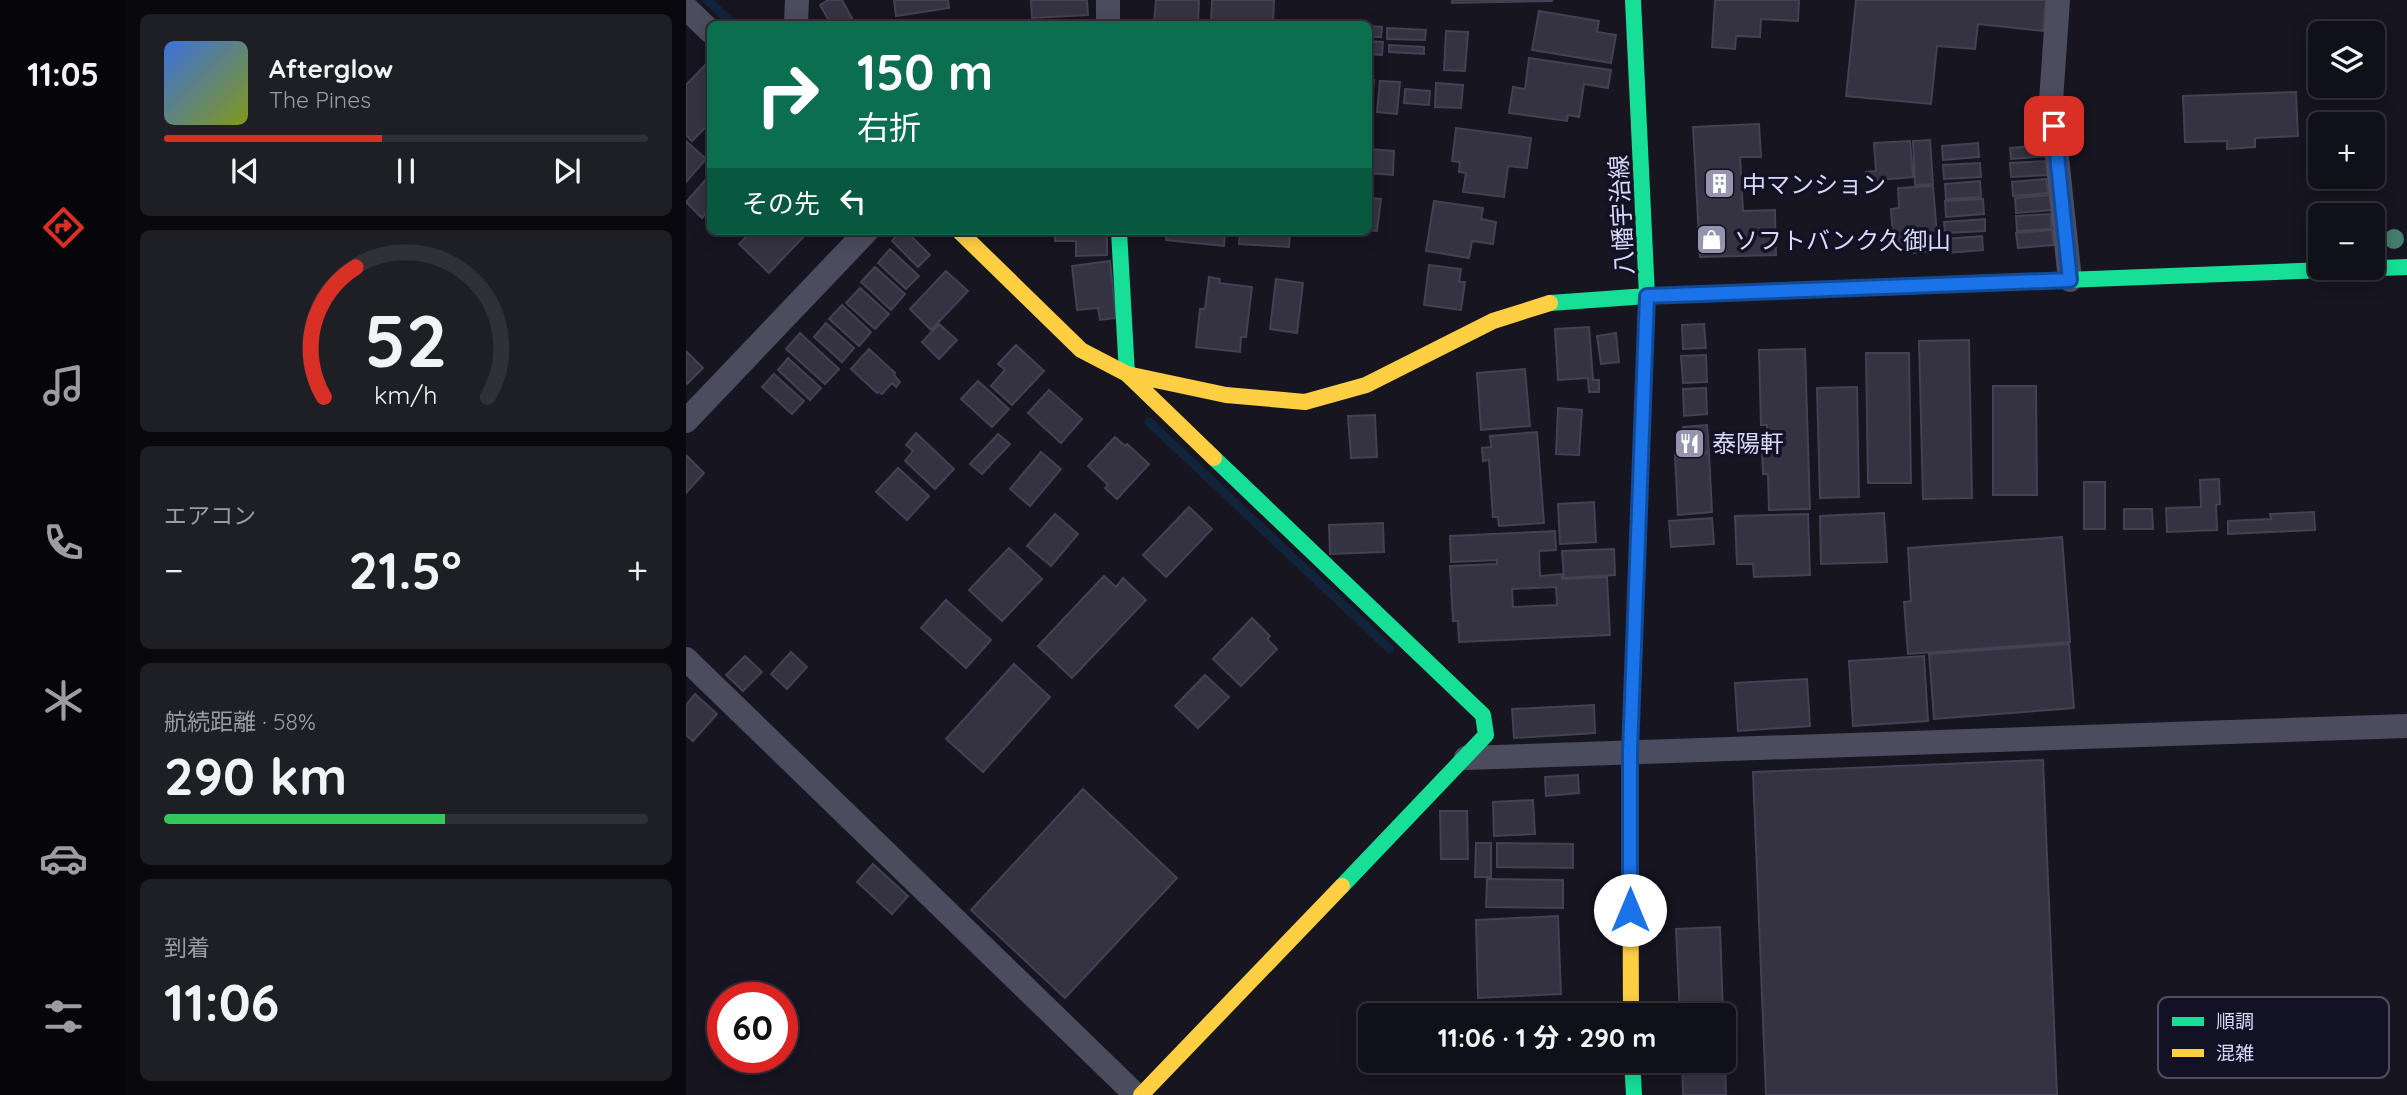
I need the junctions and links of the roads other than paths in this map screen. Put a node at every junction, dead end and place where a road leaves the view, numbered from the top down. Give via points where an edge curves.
1 (797, 0) edge
2 (1108, 0) edge
3 (1633, 0) edge
4 (2058, 0) edge
5 (686, 8) edge
6 (796, 21) edge
7 (1108, 21) edge
8 (707, 28) edge
9 (863, 235) edge
10 (963, 235) edge
11 (1119, 235) edge
12 (2407, 267) edge
13 (2070, 280) junction
14 (1647, 296) junction
15 (1127, 374) junction
16 (686, 421) edge
17 (686, 659) edge
18 (2407, 726) edge
19 (1630, 752) junction
20 (1466, 758) junction
21 (1631, 1003) edge
22 (1633, 1073) edge
23 (1139, 1095) edge
24 (1634, 1095) edge

1 - 6 street
2 - 7 street
3 - 14 street, 八幡宇治線
4 - 13 street via 2051,101
5 - 8 street
9 - 16 street
10 - 15 street via 1081,350
11 - 15 street
12 - 13 street
13 - 14 street
14 - 15 street via 1550,303 1493,321 1366,385 1305,401 1226,395
14 - 19 street, 八幡宇治線
15 - 20 street via 1483,715 1486,735
17 - 23 street
18 - 19 street
19 - 20 street
19 - 21 street, 八幡宇治線
20 - 23 street
22 - 24 street

